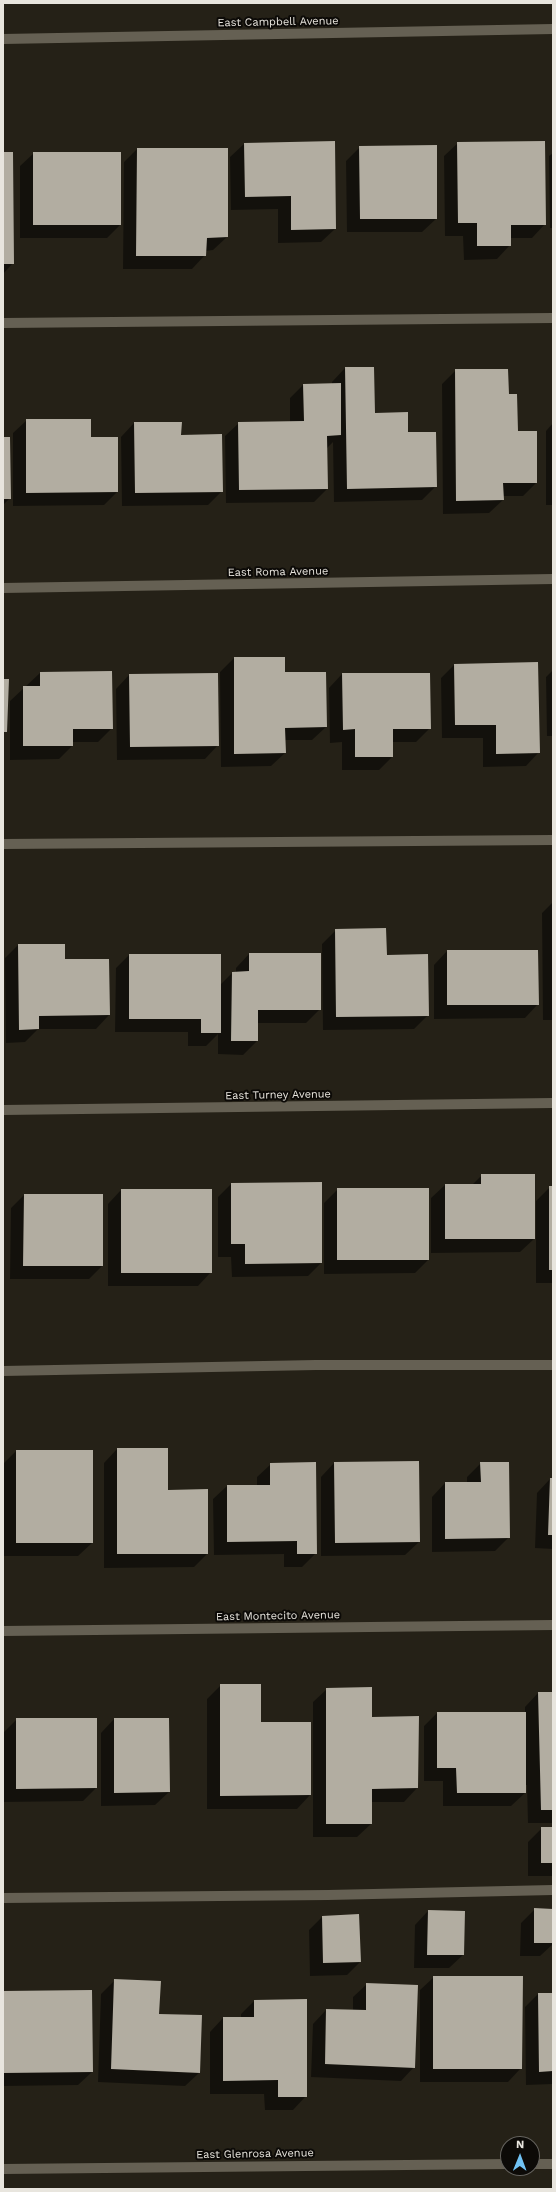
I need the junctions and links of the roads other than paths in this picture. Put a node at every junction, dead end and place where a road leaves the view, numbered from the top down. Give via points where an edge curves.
1 (553, 29) edge
2 (3, 39) edge
3 (553, 318) edge
4 (3, 323) edge
5 (553, 578) edge
6 (3, 588) edge
7 (553, 840) edge
8 (3, 844) edge
9 (553, 1103) edge
10 (3, 1110) edge
11 (553, 1365) edge
12 (3, 1371) edge
13 (553, 1626) edge
14 (3, 1631) edge
15 (553, 1890) edge
16 (3, 1898) edge
17 (500, 2164) edge
18 (540, 2164) edge
19 (553, 2164) edge
20 (3, 2169) edge

1 - 2 street, East Campbell Avenue
3 - 4 street
5 - 6 street, East Roma Avenue
7 - 8 street
9 - 10 street, East Turney Avenue
11 - 12 street via 316,1365
13 - 14 street, East Montecito Avenue
15 - 16 street
17 - 20 street, East Glenrosa Avenue
18 - 19 street

